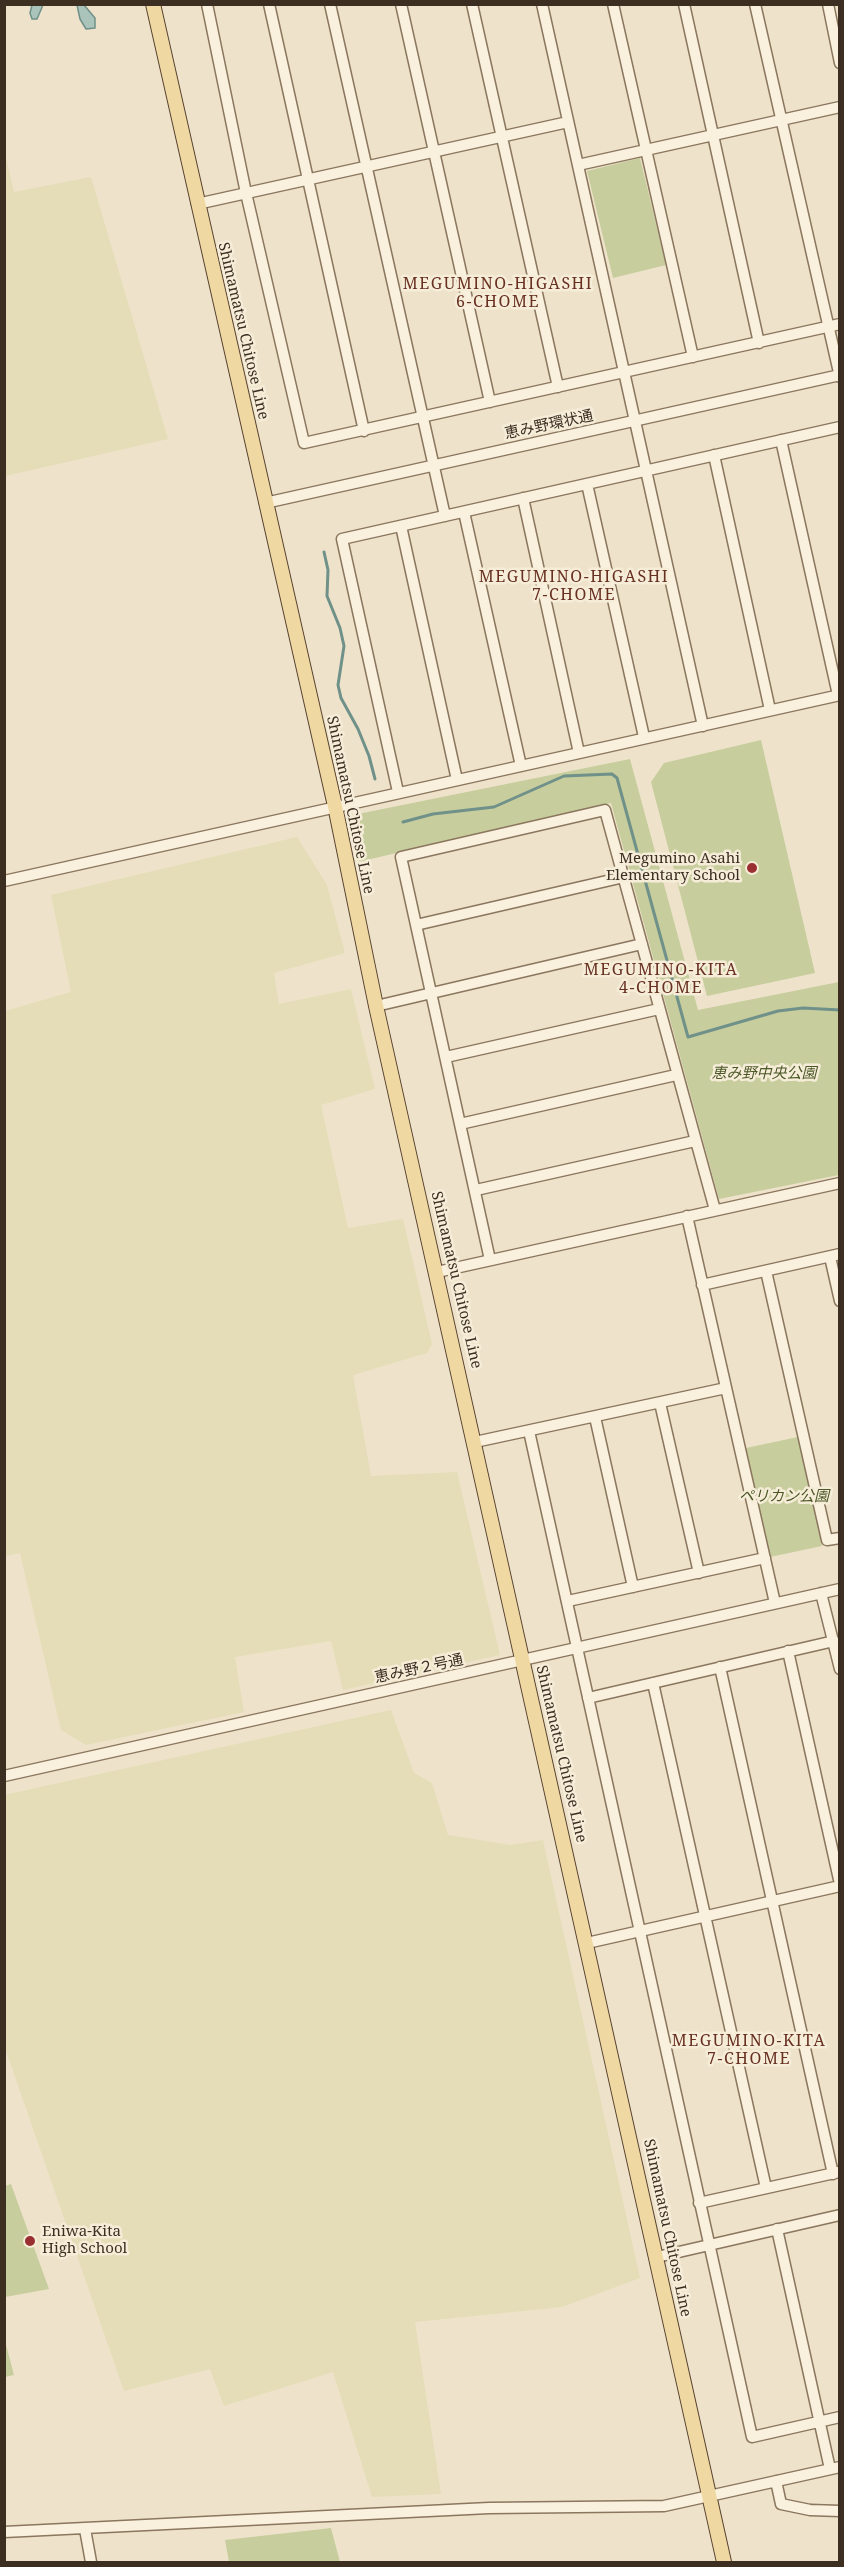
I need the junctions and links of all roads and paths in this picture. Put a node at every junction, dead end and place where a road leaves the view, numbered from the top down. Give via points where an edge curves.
1 (153, 4) edge
2 (207, 4) edge
3 (269, 4) edge
4 (330, 4) edge
5 (401, 4) edge
6 (472, 4) edge
7 (542, 4) edge
8 (613, 4) edge
9 (684, 4) edge
10 (755, 4) edge
11 (828, 4) edge
12 (840, 63) edge
13 (840, 106) edge
14 (780, 119) junction
15 (568, 122) junction
16 (501, 136) junction
17 (714, 136) junction
18 (645, 151) junction
19 (432, 152) junction
20 (579, 165) junction
21 (366, 166) junction
22 (306, 180) junction
23 (246, 193) junction
24 (197, 204) junction
25 (840, 324) edge
26 (828, 327) junction
27 (759, 343) junction
28 (693, 357) junction
29 (624, 373) junction
30 (839, 376) edge
31 (558, 387) junction
32 (490, 402) junction
33 (423, 417) junction
34 (636, 422) junction
35 (840, 427) edge
36 (364, 431) junction
37 (781, 440) junction
38 (714, 455) junction
39 (434, 466) junction
40 (647, 471) junction
41 (587, 484) junction
42 (524, 498) junction
43 (265, 503) junction
44 (464, 512) junction
45 (445, 516) junction
46 (401, 526) junction
47 (839, 695) edge
48 (770, 710) junction
49 (703, 726) junction
50 (644, 737) junction
51 (579, 753) junction
52 (521, 766) junction
53 (457, 780) junction
54 (398, 792) junction
55 (335, 806) junction
56 (624, 877) junction
57 (4, 881) edge
58 (416, 925) junction
59 (642, 944) junction
60 (431, 991) junction
61 (376, 1006) junction
62 (659, 1009) junction
63 (446, 1057) junction
64 (676, 1075) junction
65 (460, 1124) junction
66 (695, 1141) junction
67 (840, 1183) edge
68 (476, 1191) junction
69 (715, 1210) junction
70 (687, 1216) junction
71 (835, 1256) edge
72 (490, 1260) junction
73 (766, 1271) junction
74 (437, 1272) junction
75 (702, 1285) junction
76 (840, 1301) edge
77 (726, 1388) junction
78 (660, 1403) junction
79 (595, 1417) junction
80 (529, 1431) junction
81 (476, 1442) junction
82 (840, 1538) edge
83 (765, 1558) junction
84 (699, 1573) junction
85 (633, 1587) junction
86 (840, 1589) edge
87 (821, 1593) junction
88 (568, 1601) junction
89 (776, 1603) junction
90 (834, 1641) junction
91 (577, 1649) junction
92 (788, 1652) junction
93 (523, 1661) junction
94 (720, 1667) junction
95 (840, 1669) edge
96 (653, 1683) junction
97 (588, 1698) junction
98 (4, 1776) edge
99 (840, 1885) edge
100 (773, 1902) junction
101 (706, 1916) junction
102 (639, 1931) junction
103 (587, 1943) junction
104 (836, 2173) edge
105 (766, 2188) junction
106 (699, 2203) junction
107 (840, 2215) edge
108 (777, 2229) junction
109 (708, 2245) junction
110 (657, 2257) junction
111 (840, 2417) edge
112 (819, 2421) junction
113 (835, 2468) edge
114 (776, 2481) junction
115 (710, 2496) junction
116 (840, 2511) edge
117 (85, 2529) junction
118 (4, 2532) edge
119 (92, 2562) edge
120 (724, 2562) edge

1 - 24 main road, Shimamatsu Chitose Line
2 - 23 street
3 - 22 street
4 - 21 street
5 - 19 street
6 - 16 street
7 - 15 street
8 - 18 street
9 - 17 street
10 - 14 street
11 - 12 street
13 - 14 street
14 - 17 street
14 - 26 street
15 - 16 street
15 - 20 street
16 - 19 street
16 - 31 street
17 - 18 street
17 - 27 street
18 - 20 street
18 - 28 street
19 - 21 street
19 - 32 street
20 - 29 street
21 - 22 street
21 - 33 street
22 - 23 street
22 - 36 street
23 - 24 street
23 - 36 street via 304,443
24 - 43 main road, Shimamatsu Chitose Line
25 - 26 street
26 - 27 street
26 - 30 street
27 - 28 street
28 - 29 street
29 - 31 street
29 - 34 street
30 - 34 street, 恵み野環状通
31 - 32 street
32 - 33 street
33 - 36 street
33 - 39 street
34 - 39 street, 恵み野環状通
34 - 40 street
35 - 37 street
37 - 38 street
37 - 47 street
38 - 40 street
38 - 48 street
39 - 43 street, 恵み野環状通
39 - 45 street
40 - 41 street
40 - 49 street
41 - 42 street
41 - 50 street
42 - 44 street
42 - 51 street
43 - 55 main road, Shimamatsu Chitose Line
44 - 45 street
44 - 52 street
45 - 46 street
46 - 53 street
46 - 54 street via 342,539
47 - 48 street
48 - 49 street
49 - 50 street
50 - 51 street
51 - 52 street
52 - 53 street
53 - 54 street
54 - 55 street
55 - 57 street
55 - 61 main road, Shimamatsu Chitose Line
56 - 58 street
56 - 58 street via 605,810 583,815 401,857
56 - 59 street
58 - 60 street
59 - 60 street
59 - 62 street
60 - 61 street
60 - 63 street
61 - 74 main road, Shimamatsu Chitose Line
62 - 63 street
62 - 64 street
63 - 65 street
64 - 65 street
64 - 66 street
65 - 68 street
66 - 68 street
66 - 69 street
67 - 69 street
68 - 72 street
69 - 70 street
70 - 72 street
70 - 75 street
71 - 73 street
71 - 76 street
72 - 74 street
73 - 75 street
73 - 82 street via 827,1540
74 - 81 main road, Shimamatsu Chitose Line
75 - 77 street
77 - 78 street
77 - 83 street
78 - 79 street
78 - 84 street
79 - 80 street
79 - 85 street
80 - 81 street
80 - 88 street
81 - 93 main road, Shimamatsu Chitose Line
83 - 84 street
83 - 89 street
84 - 85 street
85 - 88 street
86 - 87 street, 恵み野２号通
87 - 89 street, 恵み野２号通
87 - 90 street
88 - 91 street
89 - 91 street, 恵み野２号通
90 - 92 street
90 - 95 street
91 - 93 street, 恵み野２号通
91 - 97 street
92 - 94 street
92 - 99 street
93 - 98 street, 恵み野２号通
93 - 103 main road, Shimamatsu Chitose Line
94 - 96 street
94 - 100 street
96 - 97 street
96 - 101 street
97 - 102 street
99 - 100 street
100 - 101 street
100 - 104 street
101 - 102 street
101 - 105 street
102 - 103 street
102 - 106 street
103 - 110 main road, Shimamatsu Chitose Line
104 - 105 street
105 - 106 street
106 - 109 street
107 - 108 street
108 - 109 street
108 - 112 street
109 - 110 street
109 - 112 street via 752,2437
110 - 115 main road, Shimamatsu Chitose Line
111 - 112 street
112 - 113 street
113 - 114 street
114 - 115 street
114 - 116 street via 781,2504
115 - 117 street via 664,2506 489,2508
115 - 120 main road, Shimamatsu Chitose Line
117 - 118 street
117 - 119 street

